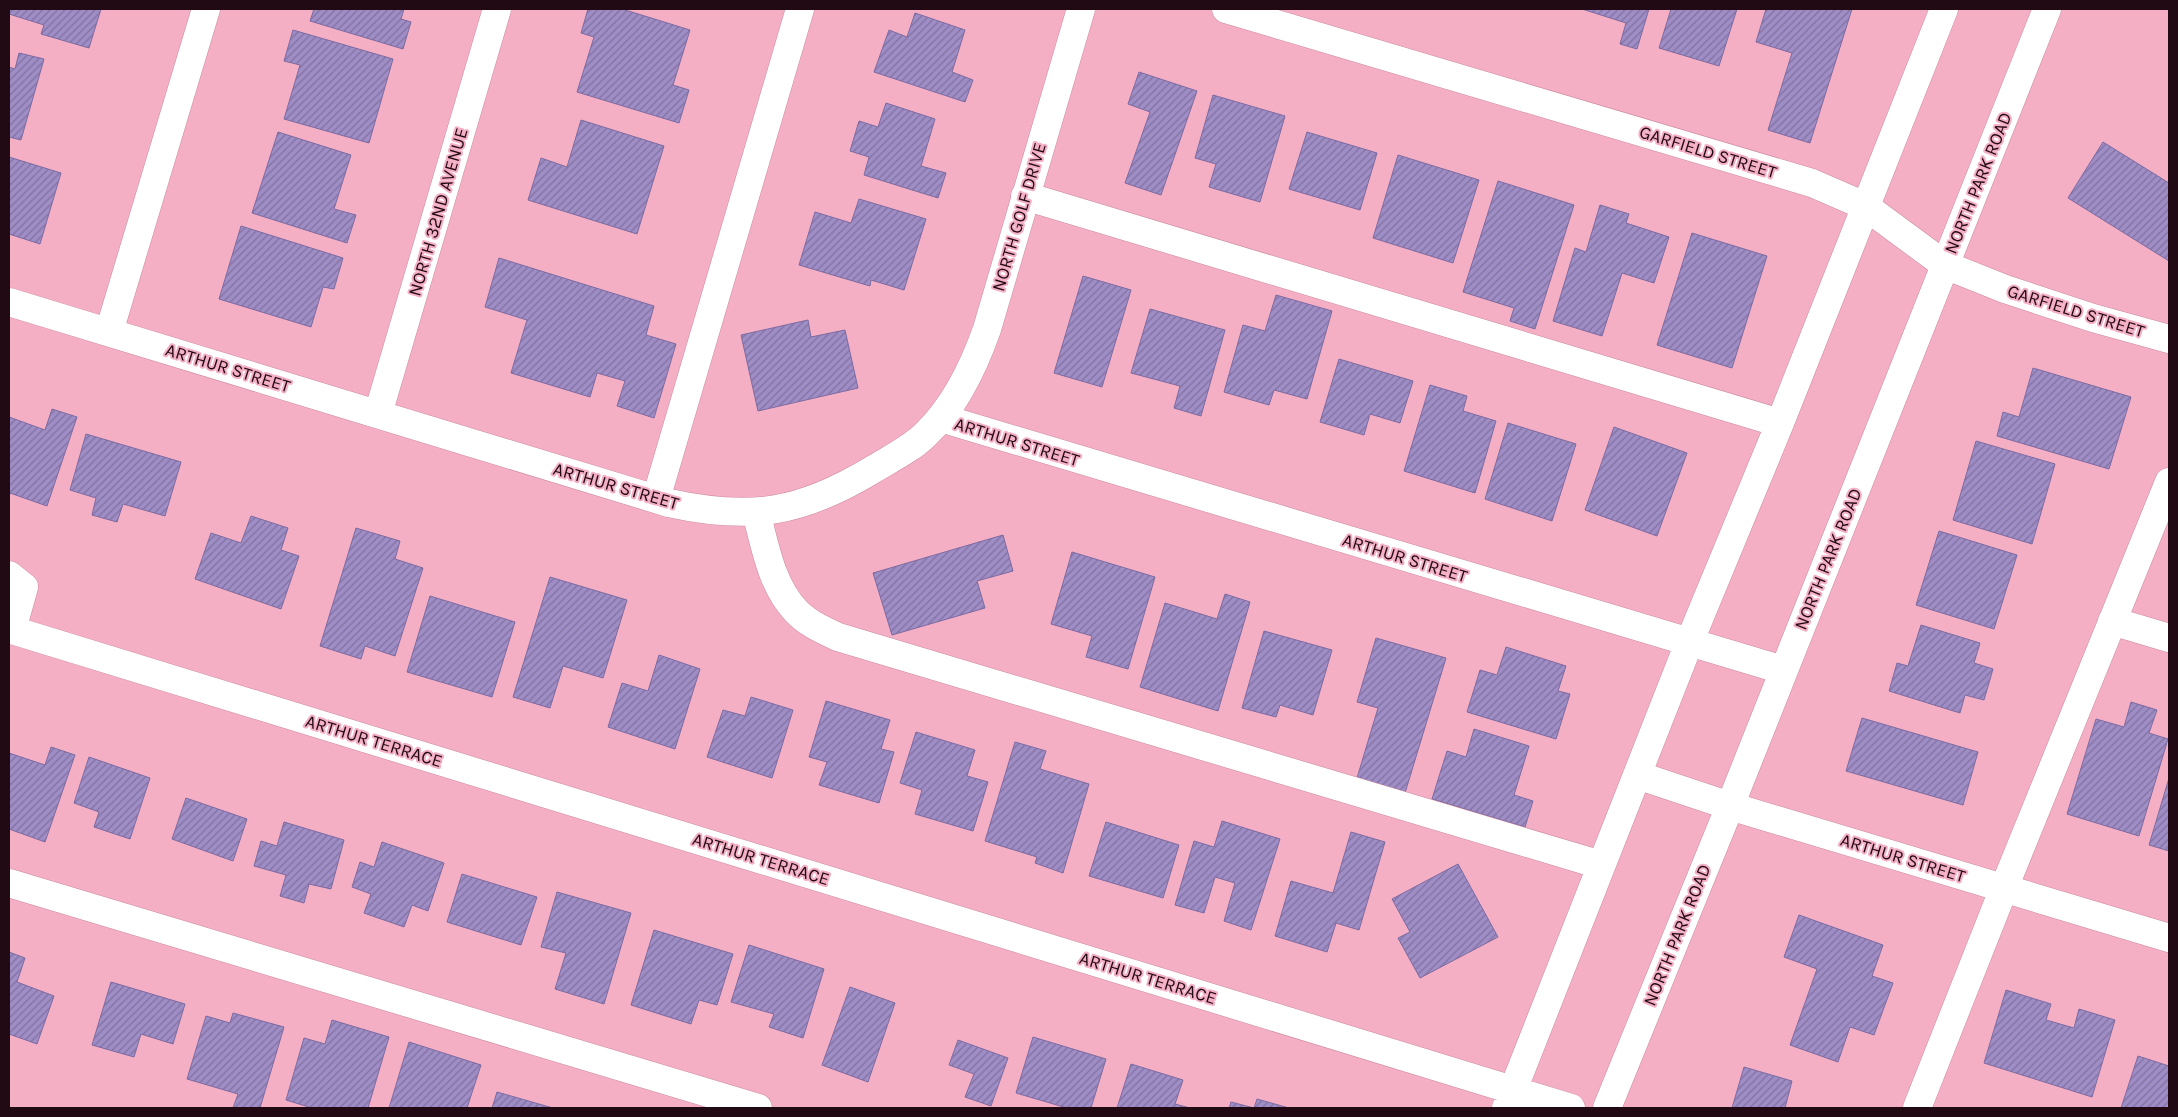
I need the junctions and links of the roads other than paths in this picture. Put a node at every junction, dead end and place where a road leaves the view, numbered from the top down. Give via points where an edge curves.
1 (206, 9) edge
2 (497, 9) edge
3 (800, 9) edge
4 (1082, 9) edge
5 (1226, 9) edge
6 (1944, 9) edge
7 (2047, 9) edge
8 (1025, 196) junction
9 (1864, 206) junction
10 (1945, 265) junction
11 (9, 302) edge
12 (109, 332) junction
13 (2169, 339) edge
14 (378, 414) junction
15 (940, 418) junction
16 (1780, 423) junction
17 (2169, 482) edge
18 (656, 499) junction
19 (756, 512) junction
20 (9, 575) edge
21 (2112, 621) junction
22 (10, 635) edge
23 (2169, 638) edge
24 (1689, 643) junction
25 (1783, 670) junction
26 (1636, 775) junction
27 (1730, 806) junction
28 (1601, 865) junction
29 (9, 882) edge
30 (2004, 888) junction
31 (2169, 938) edge
32 (1509, 1099) edge
33 (758, 1108) edge
34 (1571, 1108) edge
35 (1607, 1108) edge
36 (1917, 1108) edge

1 - 12 street
2 - 14 street, NORTH 32ND AVENUE
3 - 18 street
4 - 8 street, NORTH GOLF DRIVE
5 - 9 street, GARFIELD STREET via 1812,184
6 - 9 street
7 - 10 street, NORTH PARK ROAD
8 - 15 street, NORTH GOLF DRIVE via 980,350 963,384
8 - 16 street
9 - 10 street, GARFIELD STREET
9 - 16 street
10 - 13 street, GARFIELD STREET via 2084,316
10 - 25 street, NORTH PARK ROAD
11 - 12 street, ARTHUR STREET
12 - 14 street, ARTHUR STREET
14 - 18 street, ARTHUR STREET
15 - 19 street, ARTHUR STREET via 907,448 835,491 801,504
15 - 24 street, ARTHUR STREET
16 - 24 street
17 - 21 street
18 - 19 street, ARTHUR STREET via 705,510
19 - 28 street via 775,579 785,598 812,625 838,638
20 - 22 street, ARTHUR TERRACE via 24,587
21 - 23 street
21 - 30 street
22 - 32 street, ARTHUR TERRACE
24 - 25 street, ARTHUR STREET
24 - 26 street
25 - 27 street, NORTH PARK ROAD
26 - 27 street, ARTHUR STREET
26 - 28 street
27 - 30 street, ARTHUR STREET
27 - 35 street, NORTH PARK ROAD
28 - 32 street
29 - 33 street
30 - 31 street, ARTHUR STREET
30 - 36 street
32 - 34 street, ARTHUR TERRACE

